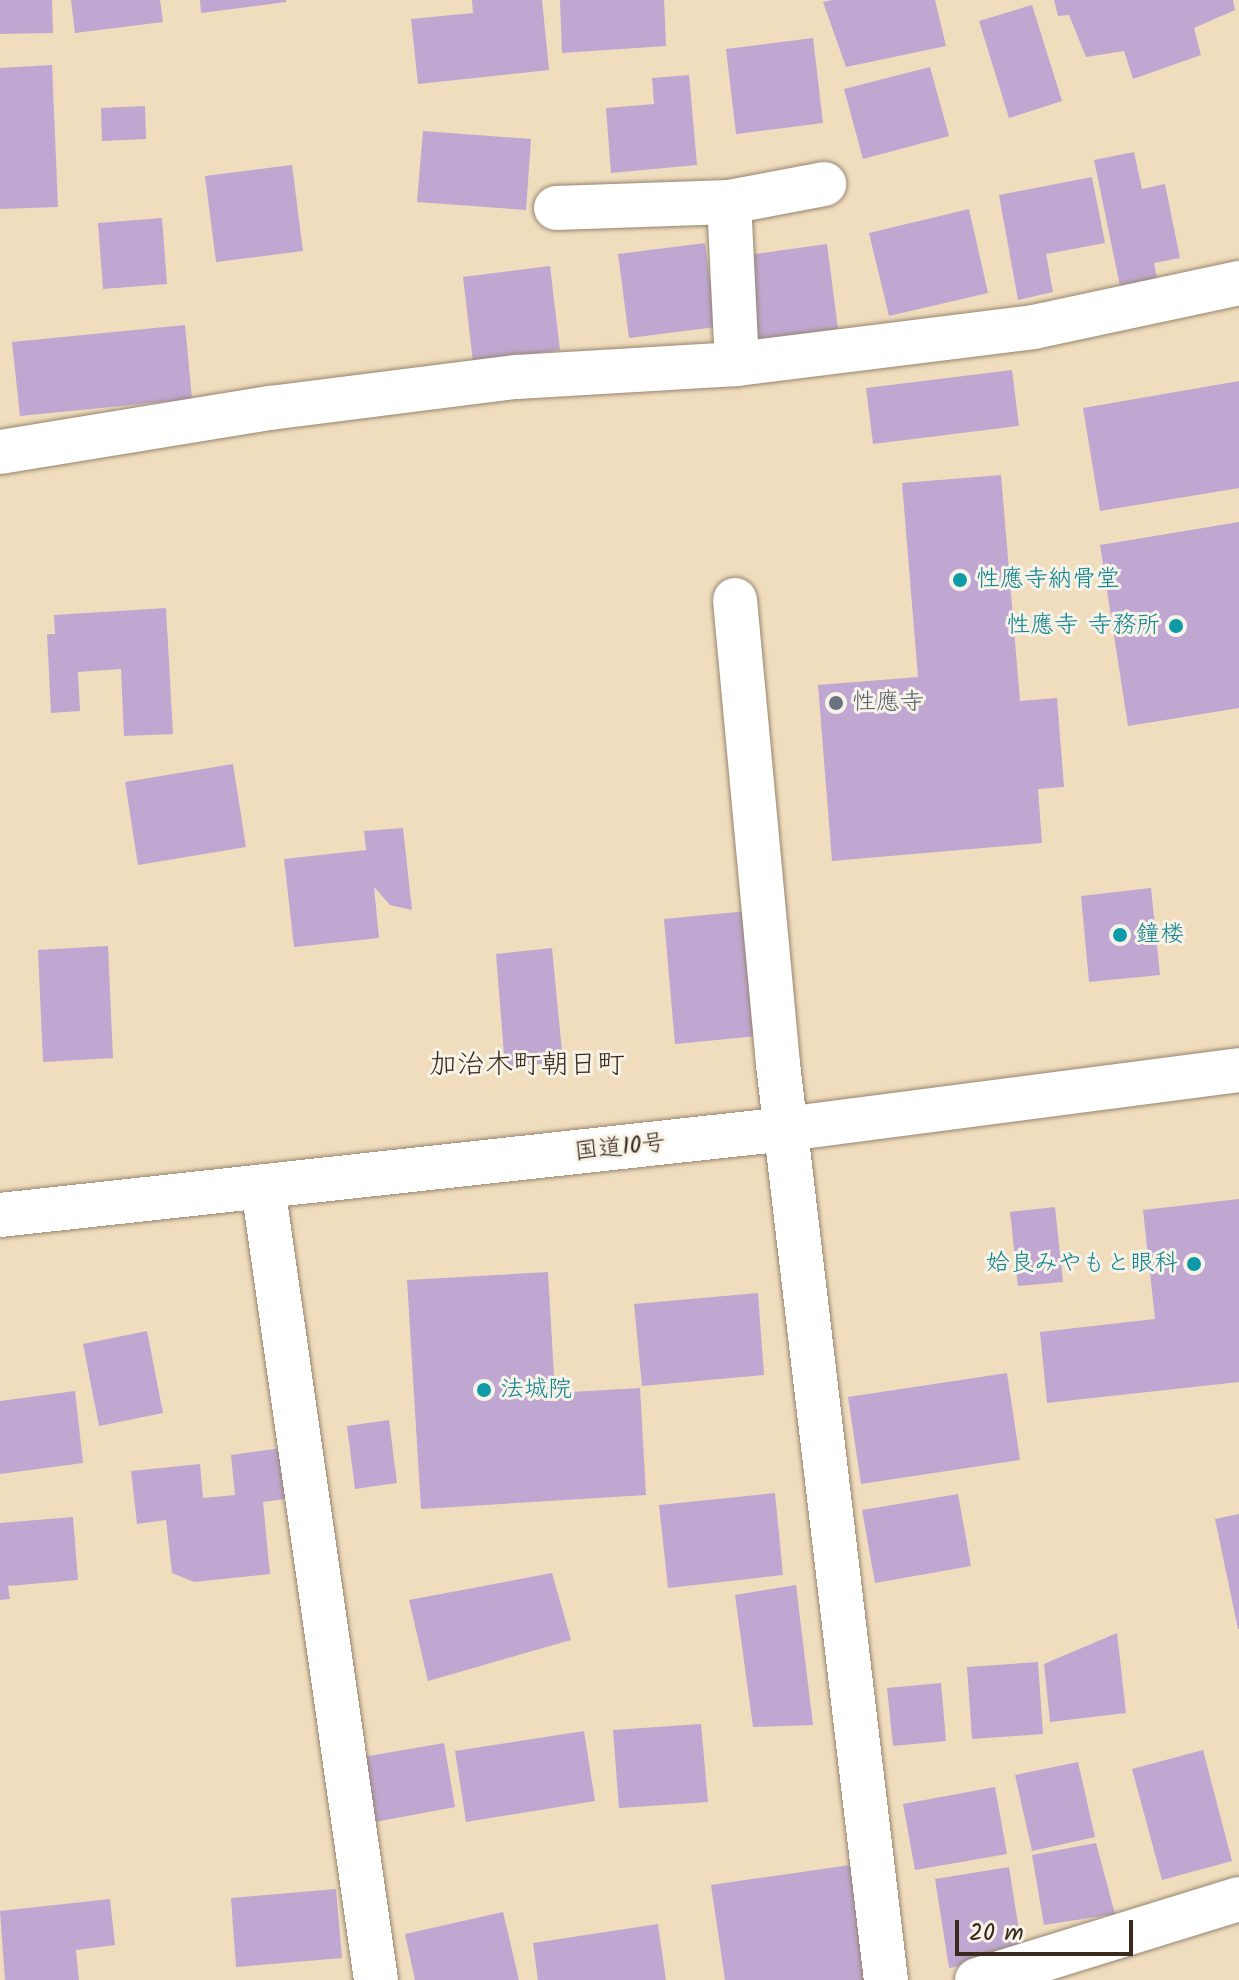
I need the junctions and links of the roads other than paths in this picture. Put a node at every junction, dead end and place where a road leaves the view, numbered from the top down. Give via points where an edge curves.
1 (824, 184) dead end
2 (729, 202) junction
3 (556, 208) dead end
4 (1239, 283) edge
5 (737, 364) junction
6 (0, 452) edge
7 (735, 600) dead end
8 (1239, 1070) edge
9 (786, 1129) junction
10 (263, 1187) junction
11 (0, 1215) edge
12 (1239, 1899) edge
13 (376, 1980) edge
14 (886, 1980) edge
15 (977, 1980) edge

1 - 2 main road
2 - 3 main road
2 - 5 main road
4 - 5 main road via 1034,327
5 - 6 main road via 517,377 270,408
7 - 9 main road
8 - 9 main road, 国道10号
9 - 10 main road, 国道10号
9 - 14 main road
10 - 11 main road, 国道10号
10 - 13 main road
12 - 15 main road

